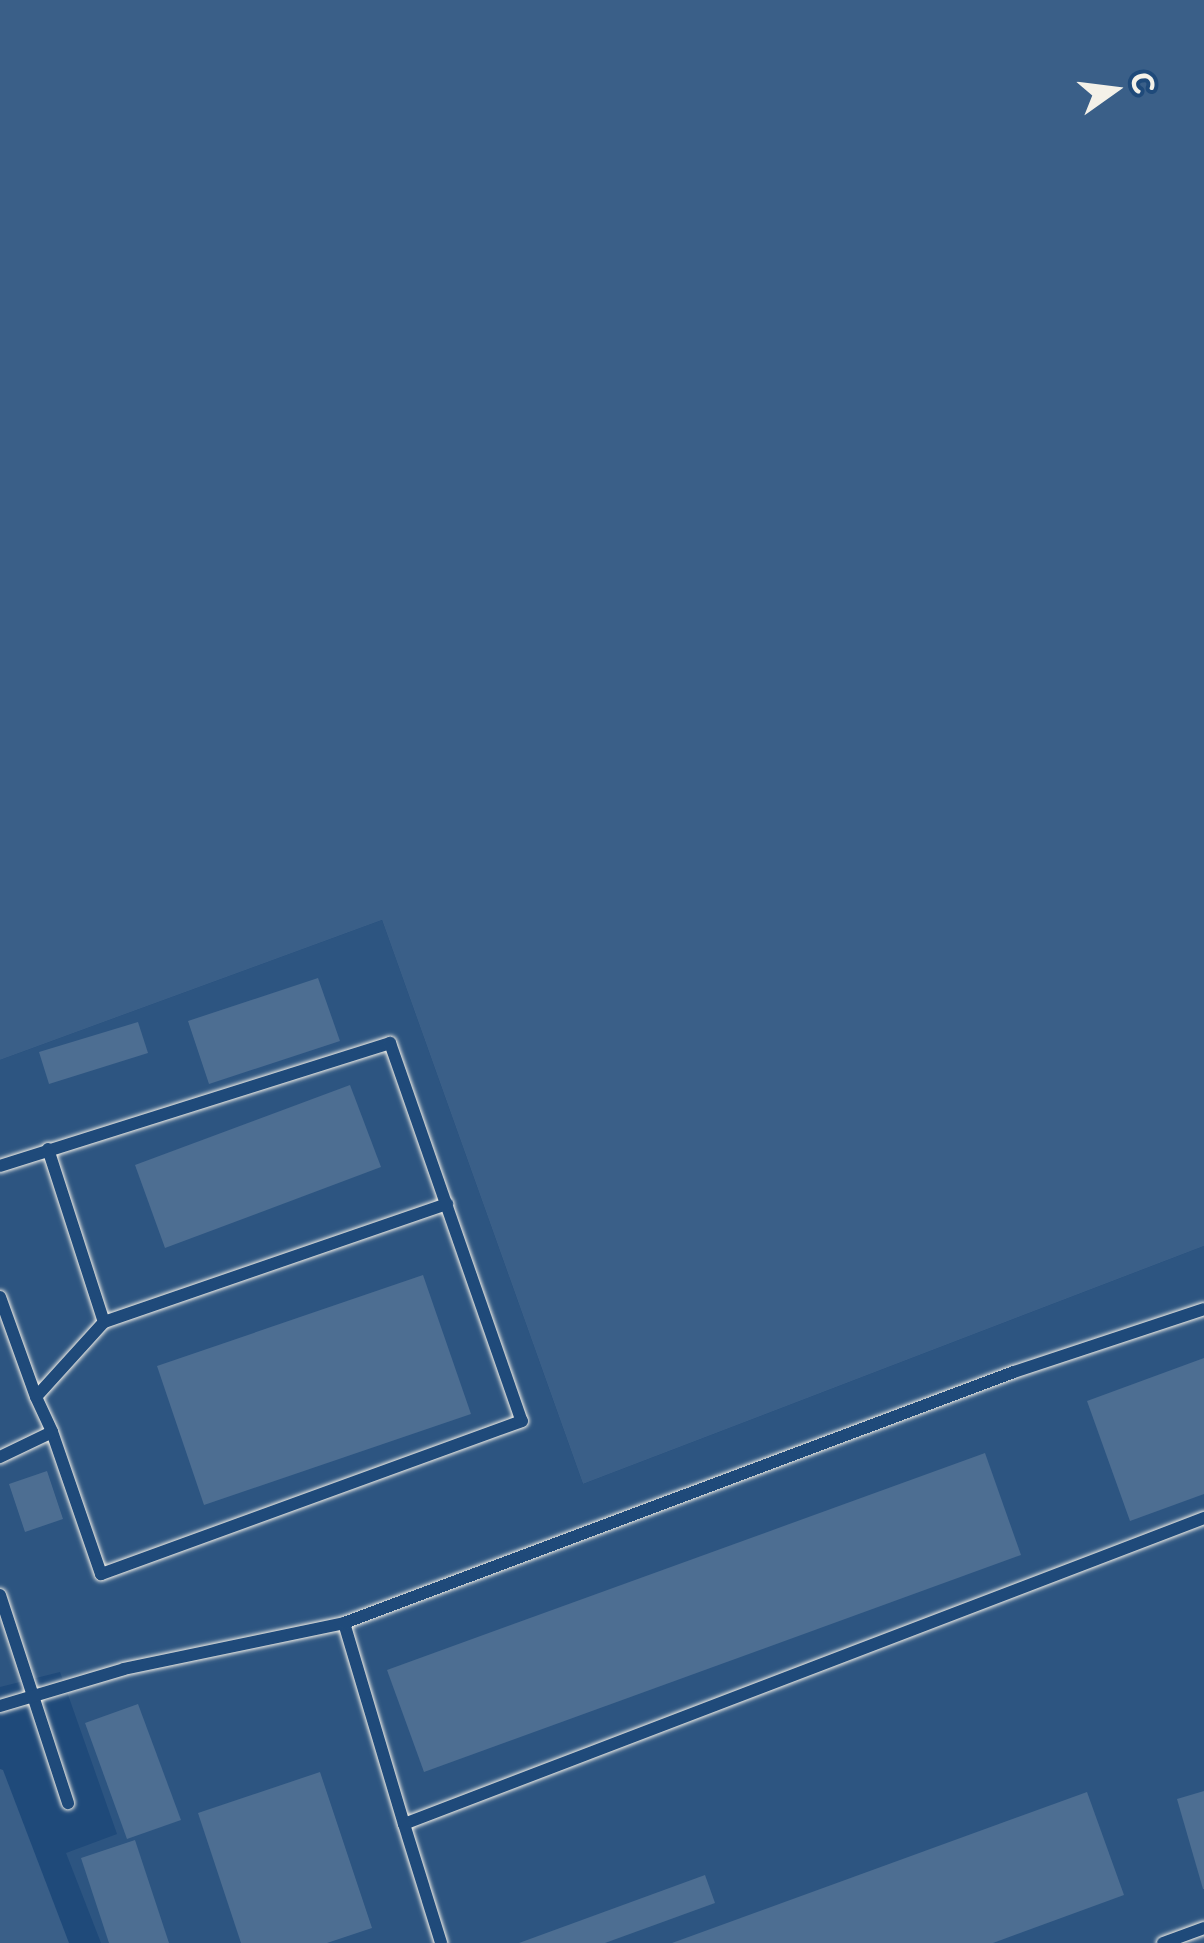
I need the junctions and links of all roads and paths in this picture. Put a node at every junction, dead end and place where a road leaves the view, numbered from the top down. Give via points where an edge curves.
1 (48, 1149) junction
2 (0, 1166) edge
3 (447, 1204) junction
4 (0, 1297) edge
5 (1204, 1308) edge
6 (104, 1322) junction
7 (36, 1397) junction
8 (52, 1432) junction
9 (0, 1457) edge
10 (1204, 1518) edge
11 (0, 1595) edge
12 (344, 1623) junction
13 (34, 1696) junction
14 (0, 1706) edge
15 (68, 1803) dead end
16 (404, 1824) junction
17 (1204, 1928) edge
18 (441, 1943) edge
19 (1163, 1943) edge

1 - 2 lane
1 - 3 lane via 390,1044
1 - 6 lane
3 - 6 lane
3 - 8 lane via 522,1421 101,1574
4 - 7 lane
5 - 12 lane via 1014,1372
6 - 7 lane
7 - 8 lane
8 - 9 lane
10 - 16 lane
11 - 13 lane
12 - 13 lane via 124,1669
12 - 16 lane
13 - 14 lane
13 - 15 lane
16 - 18 lane
17 - 19 lane

